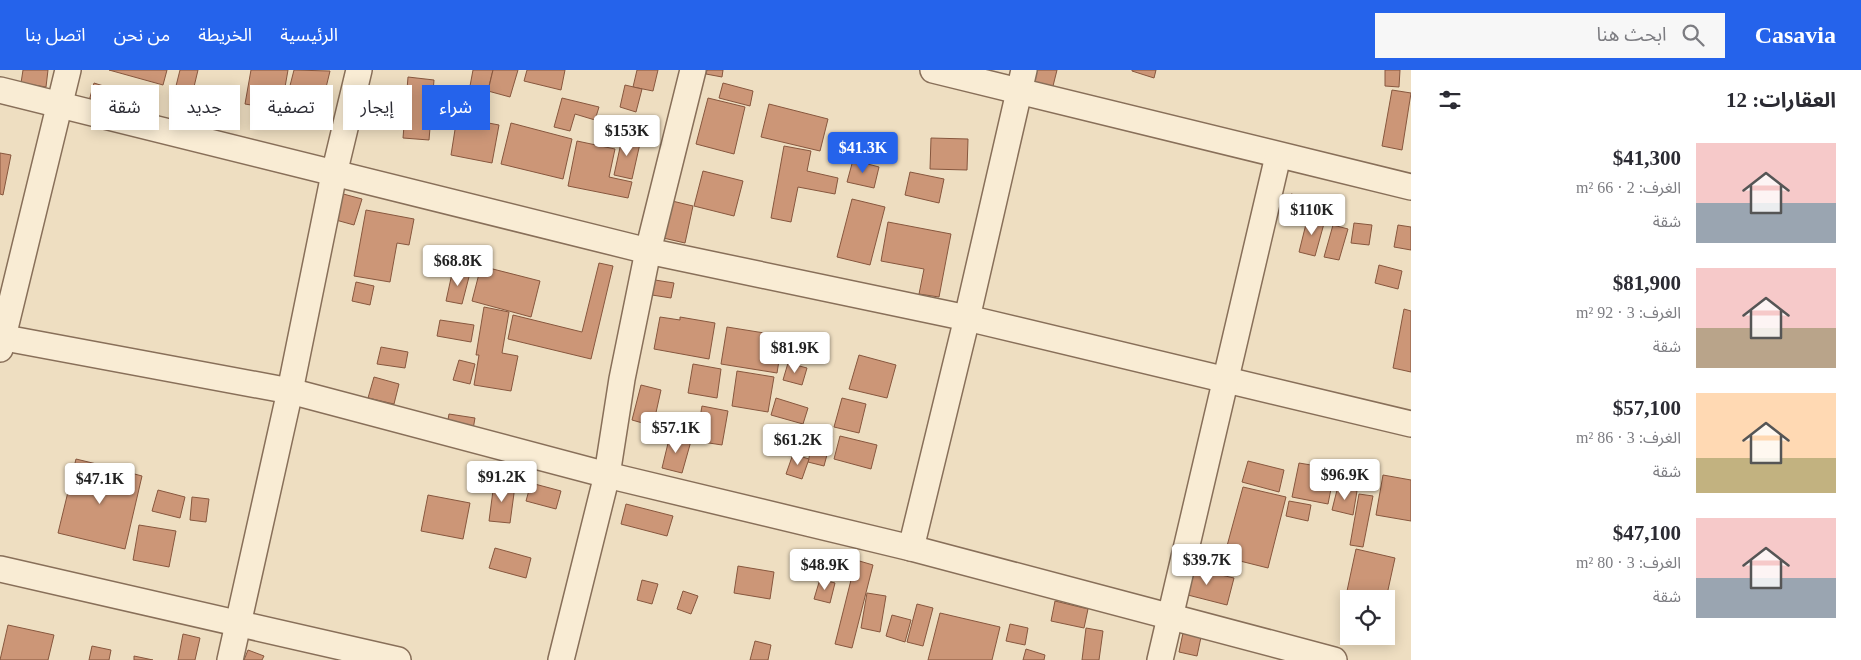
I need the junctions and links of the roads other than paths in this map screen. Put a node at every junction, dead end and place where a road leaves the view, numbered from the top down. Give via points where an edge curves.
1 (68, 70) edge
2 (359, 70) edge
3 (693, 70) edge
4 (933, 70) edge
5 (1022, 80) edge
6 (0, 90) edge
7 (60, 104) junction
8 (1278, 156) junction
9 (334, 174) junction
10 (1411, 187) edge
11 (648, 251) junction
12 (967, 318) junction
13 (1, 341) edge
14 (1226, 380) junction
15 (290, 391) junction
16 (1411, 424) edge
17 (607, 475) junction
18 (911, 548) junction
19 (0, 569) edge
20 (1170, 618) junction
21 (238, 625) junction
22 (230, 660) edge
23 (398, 660) edge
24 (561, 660) edge
25 (1160, 660) edge
26 (1334, 660) edge

1 - 7 street
2 - 9 street
3 - 11 street
4 - 5 street
5 - 8 street
5 - 12 street
6 - 7 street
7 - 9 street
7 - 13 street
8 - 10 street
8 - 14 street
9 - 11 street
9 - 15 street
11 - 12 street
11 - 17 street via 622,379
12 - 14 street
12 - 18 street
13 - 15 street
14 - 16 street
14 - 20 street
15 - 17 street
15 - 21 street
17 - 18 street
17 - 24 street
18 - 20 street
19 - 21 street
20 - 25 street
20 - 26 street
21 - 22 street
21 - 23 street

